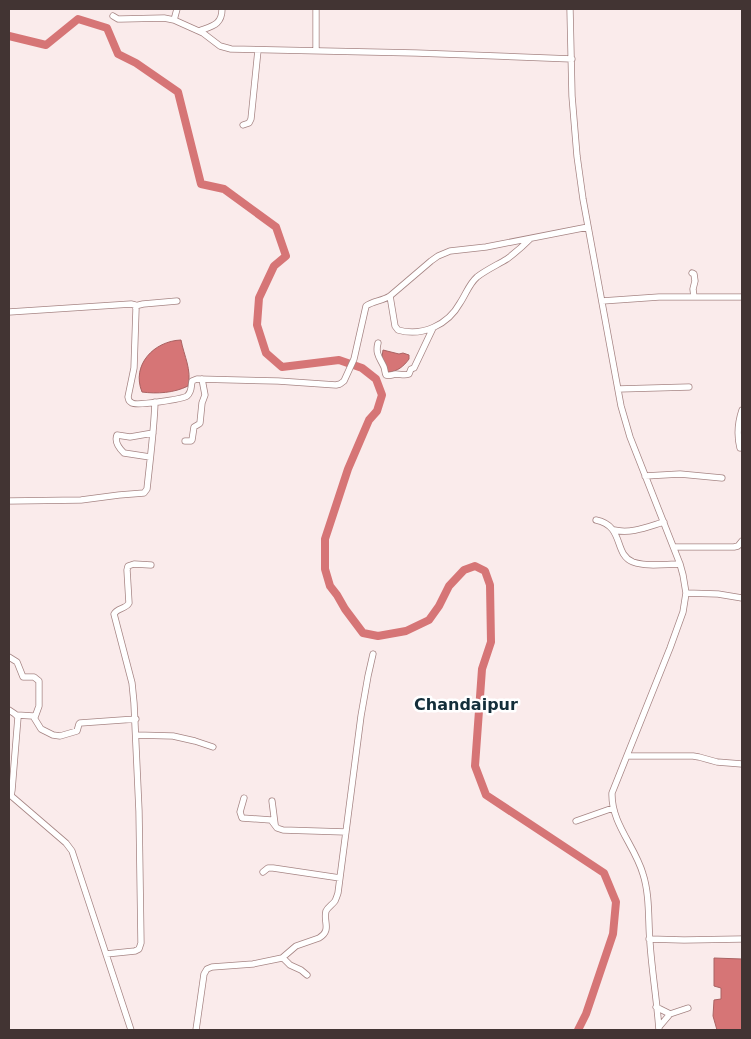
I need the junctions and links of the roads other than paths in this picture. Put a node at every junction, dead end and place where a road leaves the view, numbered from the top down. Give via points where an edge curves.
1 (177, 9) edge
2 (222, 9) edge
3 (316, 9) edge
4 (570, 9) edge
5 (113, 16) dead end
6 (180, 23) junction
7 (199, 31) junction
8 (258, 50) junction
9 (316, 51) junction
10 (572, 59) junction
11 (244, 125) dead end
12 (588, 227) junction
13 (530, 239) junction
14 (692, 273) dead end
15 (390, 296) junction
16 (694, 297) junction
17 (742, 297) edge
18 (177, 301) dead end
19 (602, 301) junction
20 (135, 306) junction
21 (9, 312) edge
22 (433, 328) junction
23 (378, 343) dead end
24 (202, 379) junction
25 (689, 387) dead end
26 (618, 389) junction
27 (155, 402) junction
28 (742, 410) edge
29 (153, 433) junction
30 (185, 441) dead end
31 (740, 448) dead end
32 (150, 456) junction
33 (645, 476) junction
34 (722, 478) dead end
35 (9, 501) edge
36 (596, 520) dead end
37 (664, 522) junction
38 (614, 530) junction
39 (742, 541) edge
40 (674, 547) junction
41 (680, 564) junction
42 (151, 566) dead end
43 (686, 593) junction
44 (742, 598) edge
45 (373, 654) dead end
46 (9, 657) edge
47 (9, 710) edge
48 (17, 715) junction
49 (35, 717) junction
50 (136, 719) junction
51 (136, 735) junction
52 (213, 748) dead end
53 (627, 756) junction
54 (742, 764) edge
55 (10, 795) edge
56 (244, 798) dead end
57 (272, 801) dead end
58 (613, 808) junction
59 (576, 821) dead end
60 (275, 824) junction
61 (346, 832) junction
62 (262, 872) dead end
63 (340, 878) junction
64 (649, 939) junction
65 (742, 939) edge
66 (106, 954) junction
67 (283, 958) junction
68 (307, 975) dead end
69 (656, 1007) junction
70 (688, 1008) dead end
71 (670, 1014) junction
72 (659, 1029) edge
73 (131, 1030) edge
74 (196, 1030) edge

1 - 6 street
2 - 7 street via 218,22
3 - 9 street
4 - 10 street
5 - 6 street via 121,20 164,18
6 - 7 street
7 - 8 street via 224,48
8 - 9 street
8 - 11 street via 252,119
9 - 10 street
10 - 12 street via 574,135
12 - 13 street
12 - 19 street
13 - 15 street via 444,253
13 - 22 street via 509,258 476,278 456,309
14 - 16 street via 695,277
15 - 22 street via 398,330 420,332
15 - 24 street via 366,306 354,359 340,384
16 - 17 street
16 - 19 street
18 - 20 street
19 - 26 street
20 - 21 street
20 - 27 street via 134,368 128,400 136,404
22 - 23 street via 414,368 405,376 386,375 376,348
24 - 27 street via 192,381 190,392 185,397
24 - 30 street via 205,395 200,423 194,427 192,440
25 - 26 street
26 - 33 street via 630,437
27 - 29 street
28 - 31 street via 738,435
29 - 32 street
29 - 32 street via 116,437 117,445 124,453
32 - 35 street via 144,493 81,500
33 - 34 street via 686,474
33 - 37 street
36 - 38 street
37 - 38 street via 632,531
37 - 40 street
38 - 41 street via 628,559 640,564
39 - 40 street via 734,547
40 - 41 street
41 - 43 street
42 - 50 street via 128,566 129,603 114,614 132,684
43 - 44 street
43 - 53 street via 673,640
45 - 61 street
46 - 49 street via 16,662 23,677 39,680 39,706
47 - 48 street
48 - 49 street
48 - 55 street
49 - 50 street via 41,729 58,736 77,732 81,722
50 - 51 street
51 - 52 street via 173,736
51 - 66 street via 141,943 135,951
53 - 54 street via 699,756 717,762
53 - 58 street via 612,793
55 - 66 street via 70,847
56 - 60 street via 241,818 271,820
57 - 60 street
58 - 59 street
58 - 64 street via 644,875
60 - 61 street via 283,830
61 - 63 street
62 - 63 street via 272,868
63 - 67 street via 336,899 326,912 325,934 296,946
64 - 65 street
64 - 69 street
66 - 73 street
67 - 68 street
67 - 74 street via 207,969
69 - 71 street
69 - 72 street
70 - 71 street
71 - 72 street

